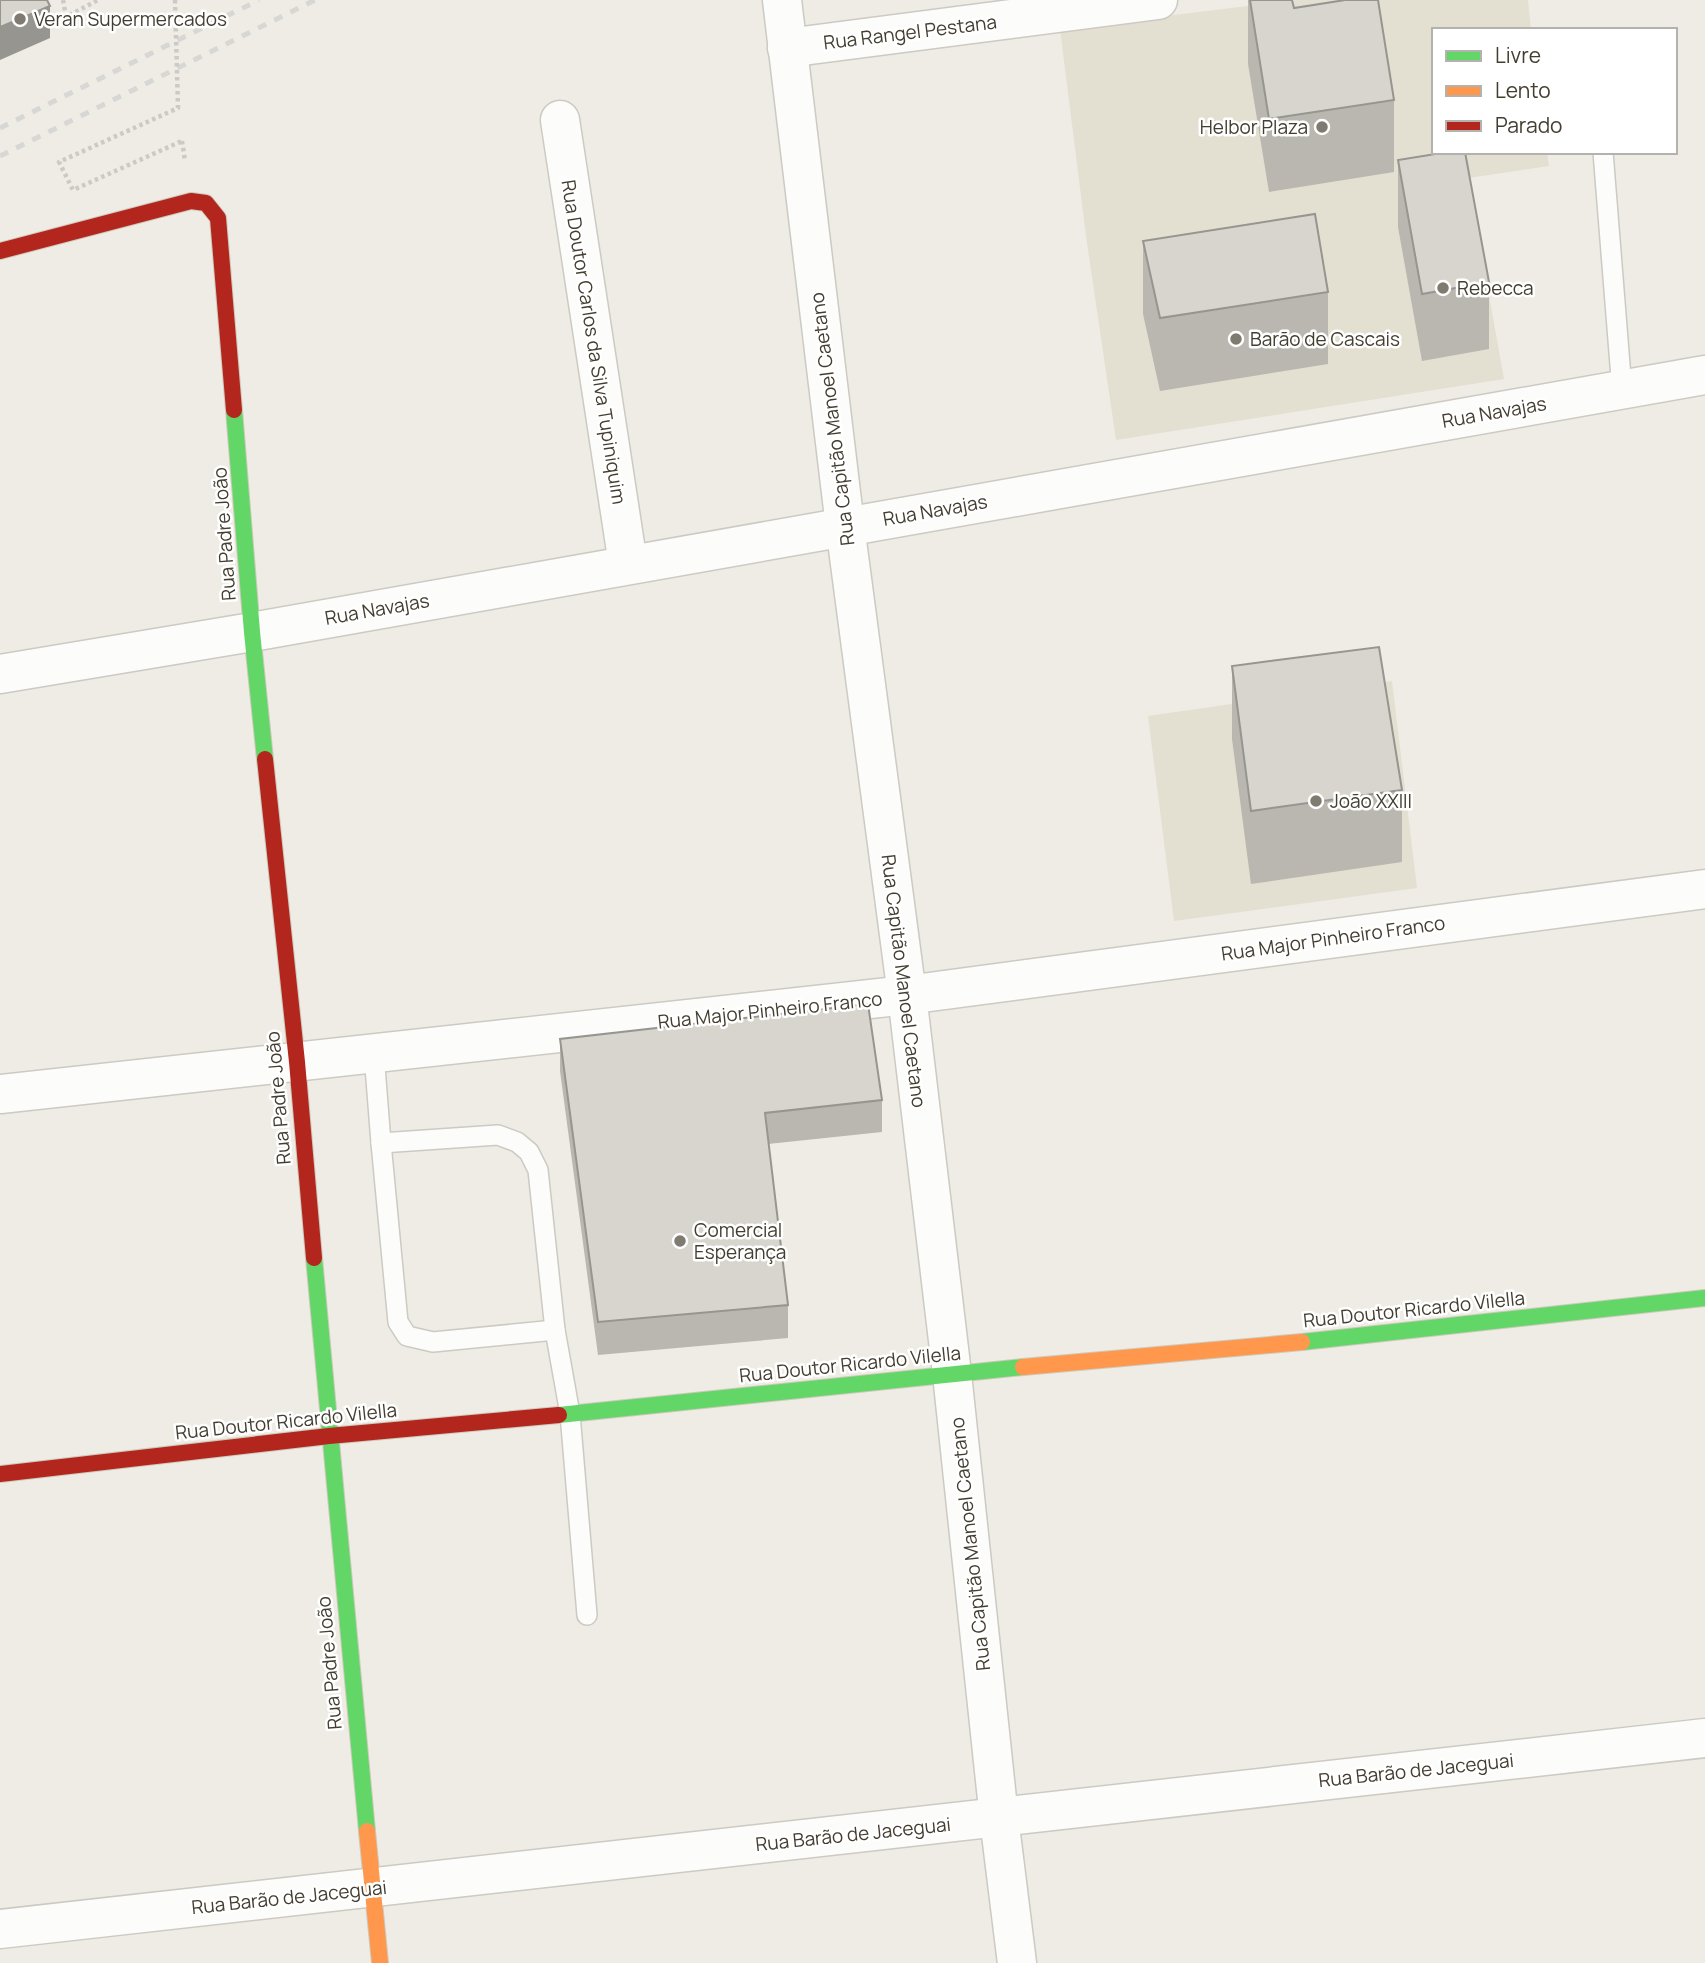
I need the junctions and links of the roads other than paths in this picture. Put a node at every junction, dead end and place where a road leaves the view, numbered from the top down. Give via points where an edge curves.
1 (782, 0) edge
2 (1158, 0) edge
3 (787, 48) junction
4 (560, 120) dead end
5 (1603, 154) edge
6 (0, 251) edge
7 (1705, 375) edge
8 (1622, 390) junction
9 (845, 526) junction
10 (628, 564) junction
11 (252, 632) junction
12 (0, 674) edge
13 (1705, 888) edge
14 (907, 995) junction
15 (374, 1054) junction
16 (297, 1062) junction
17 (0, 1094) edge
18 (381, 1143) junction
19 (1705, 1298) edge
20 (555, 1330) junction
21 (952, 1374) junction
22 (570, 1414) junction
23 (329, 1436) junction
24 (0, 1474) edge
25 (587, 1615) dead end
26 (1705, 1738) edge
27 (999, 1818) junction
28 (372, 1888) junction
29 (0, 1928) edge
30 (380, 1963) edge
31 (1017, 1963) edge

1 - 3 street, Rua Capitão Manoel Caetano
2 - 3 street, Rua Rangel Pestana
3 - 9 street, Rua Capitão Manoel Caetano
4 - 10 street, Rua Doutor Carlos da Silva Tupiniquim
5 - 8 lane
6 - 11 street, Rua Padre João via 191,201 206,203 214,211 221,230
7 - 8 street, Rua Navajas
8 - 9 street, Rua Navajas
9 - 10 street, Rua Navajas
9 - 14 street, Rua Capitão Manoel Caetano
10 - 11 street, Rua Navajas
11 - 12 street, Rua Navajas
11 - 16 street, Rua Padre João
13 - 14 street, Rua Major Pinheiro Franco
14 - 15 street, Rua Major Pinheiro Franco
14 - 21 street, Rua Capitão Manoel Caetano
15 - 16 street, Rua Major Pinheiro Franco
15 - 18 lane
16 - 17 street, Rua Major Pinheiro Franco
16 - 23 street, Rua Padre João
18 - 20 lane via 498,1135 529,1152 541,1189
18 - 20 lane via 398,1322 407,1336 433,1342
19 - 21 street, Rua Doutor Ricardo Vilella via 1386,1334
20 - 22 lane
21 - 22 street, Rua Doutor Ricardo Vilella
21 - 27 street, Rua Capitão Manoel Caetano
22 - 23 street, Rua Doutor Ricardo Vilella
22 - 25 lane
23 - 24 street, Rua Doutor Ricardo Vilella
23 - 28 street, Rua Padre João
26 - 27 street, Rua Barão de Jaceguai
27 - 28 street, Rua Barão de Jaceguai
27 - 31 street, Rua Capitão Manoel Caetano
28 - 29 street, Rua Barão de Jaceguai
28 - 30 street, Rua Padre João

